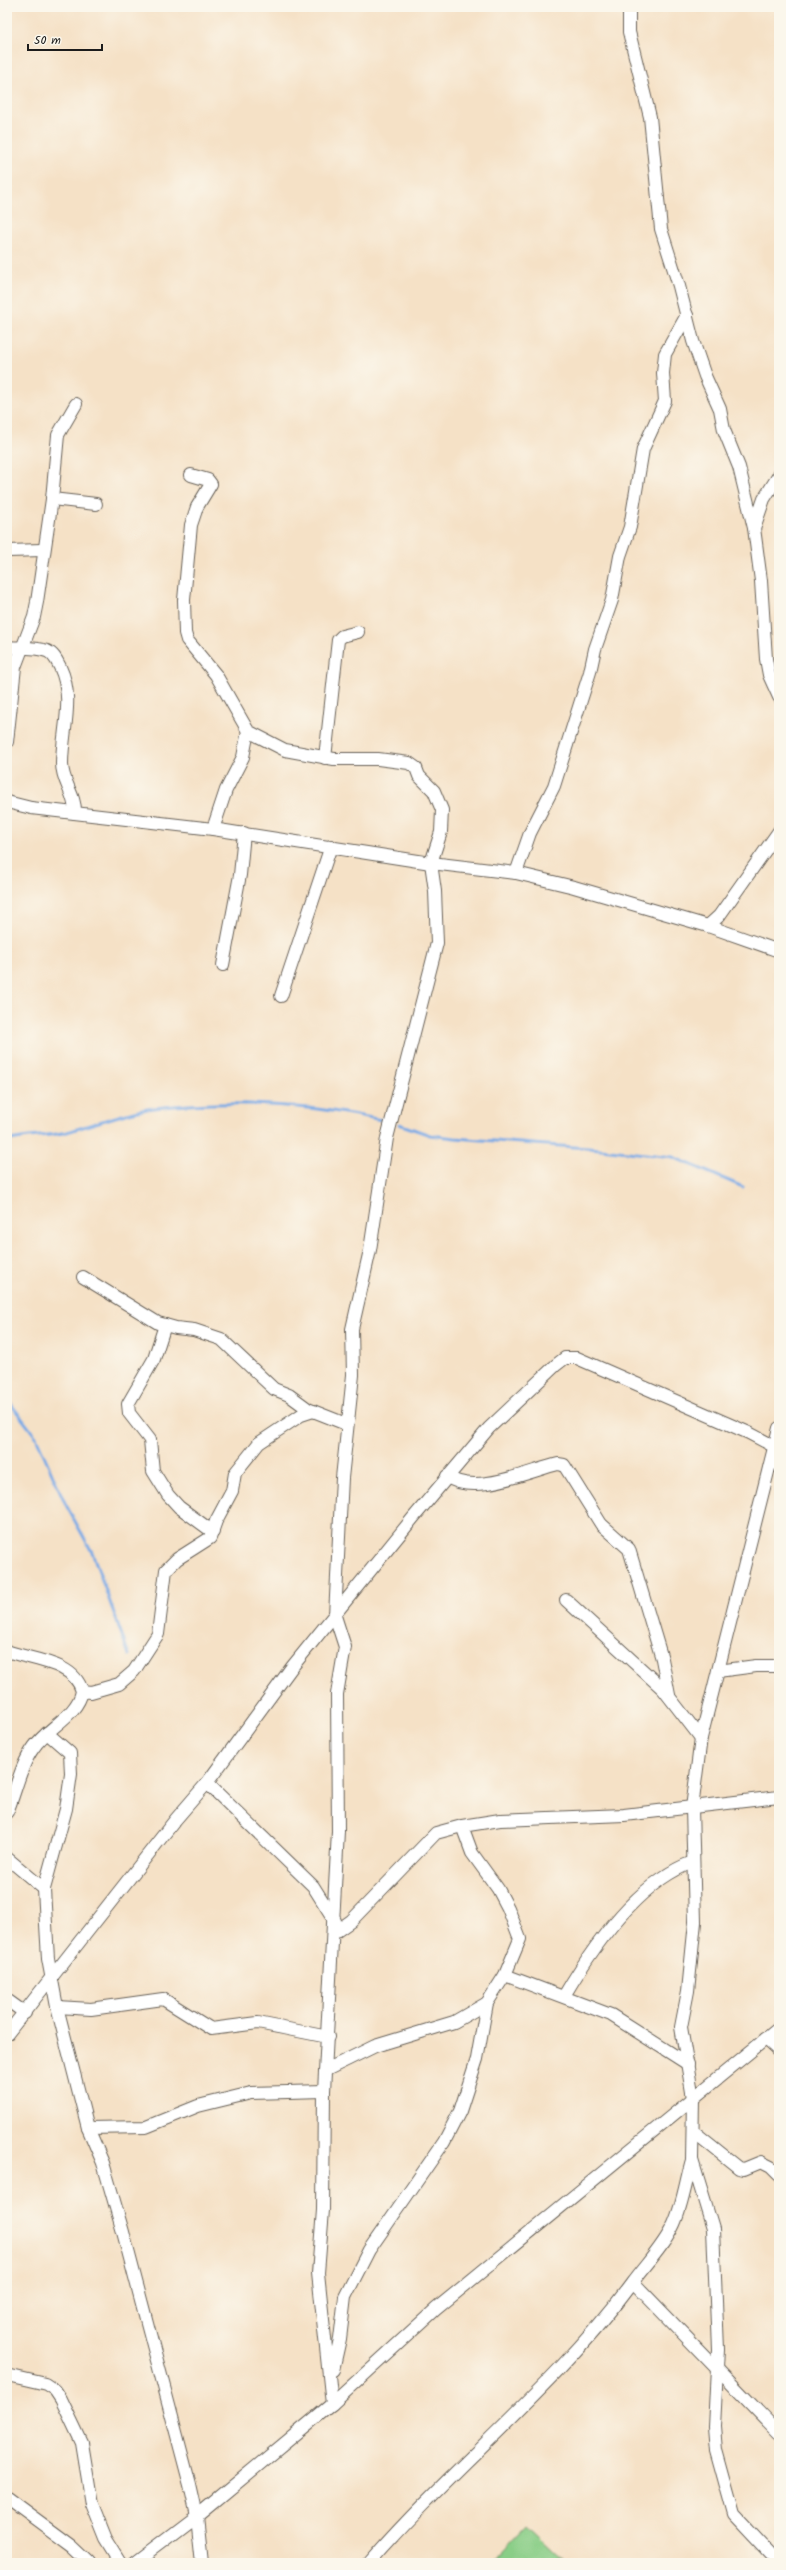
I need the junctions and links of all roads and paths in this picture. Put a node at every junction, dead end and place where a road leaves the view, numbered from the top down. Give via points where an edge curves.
1 (629, 7) edge
2 (687, 315) junction
3 (76, 404) dead end
4 (191, 475) dead end
5 (779, 475) edge
6 (52, 499) junction
7 (96, 504) dead end
8 (754, 528) junction
9 (43, 550) junction
10 (7, 551) edge
11 (358, 632) dead end
12 (7, 647) edge
13 (22, 648) junction
14 (779, 697) edge
15 (248, 732) junction
16 (7, 742) edge
17 (325, 758) junction
18 (7, 802) edge
19 (74, 813) junction
20 (213, 829) junction
21 (779, 831) edge
22 (244, 834) junction
23 (331, 846) junction
24 (431, 863) junction
25 (516, 873) junction
26 (708, 926) junction
27 (779, 951) edge
28 (223, 965) dead end
29 (281, 996) dead end
30 (84, 1277) dead end
31 (165, 1325) junction
32 (313, 1411) junction
33 (346, 1424) junction
34 (779, 1428) edge
35 (777, 1448) edge
36 (447, 1476) junction
37 (213, 1532) junction
38 (566, 1600) dead end
39 (335, 1616) junction
40 (7, 1651) edge
41 (779, 1666) edge
42 (718, 1671) junction
43 (82, 1691) junction
44 (668, 1695) junction
45 (47, 1734) junction
46 (701, 1738) junction
47 (207, 1783) junction
48 (779, 1797) edge
49 (692, 1808) junction
50 (7, 1812) edge
51 (462, 1826) junction
52 (7, 1858) edge
53 (692, 1862) junction
54 (44, 1889) junction
55 (335, 1921) junction
56 (334, 1933) junction
57 (505, 1975) junction
58 (52, 1979) junction
59 (564, 1996) junction
60 (7, 2000) edge
61 (487, 2003) junction
62 (57, 2007) junction
63 (25, 2013) junction
64 (779, 2028) edge
65 (7, 2034) edge
66 (328, 2037) junction
67 (765, 2038) junction
68 (779, 2051) edge
69 (688, 2064) junction
70 (326, 2070) junction
71 (324, 2091) junction
72 (693, 2098) junction
73 (88, 2128) junction
74 (692, 2131) junction
75 (692, 2160) junction
76 (779, 2175) edge
77 (633, 2282) junction
78 (717, 2370) junction
79 (7, 2375) edge
80 (330, 2379) junction
81 (332, 2404) junction
82 (779, 2433) edge
83 (7, 2498) edge
84 (198, 2516) junction
85 (90, 2563) edge
86 (121, 2563) edge
87 (135, 2563) edge
88 (202, 2563) edge
89 (369, 2563) edge
90 (779, 2563) edge

1 - 2 street via 629,32 650,118 661,229
2 - 8 street via 705,376 720,409 724,430 739,467
2 - 25 street via 665,354 665,401 643,449 630,527 620,556 612,600 590,672 554,786 530,833
3 - 6 street via 58,435
4 - 15 street via 208,480 211,484 190,525 184,600 186,638 216,675
5 - 8 street via 764,499
6 - 7 street
6 - 9 street
8 - 14 street via 761,581 766,659 769,675
9 - 10 street
9 - 13 street via 34,617
11 - 17 street via 342,636 338,640
12 - 13 street
13 - 16 street via 15,667
13 - 19 street via 52,654 67,681 67,727 62,773 75,802
15 - 17 street via 285,750
15 - 20 street via 243,757 226,790
17 - 24 street via 396,761 416,768 419,776 434,791 441,804 441,832
18 - 19 street via 31,808
19 - 20 street
20 - 22 street
21 - 26 street via 719,916
22 - 23 street
22 - 28 street via 240,875
23 - 24 street
23 - 29 street
24 - 25 street
24 - 33 street via 438,926 437,943 388,1138 370,1250 356,1302 352,1329 352,1381
25 - 26 street
26 - 27 street
30 - 31 street
31 - 32 street via 194,1330 221,1339 274,1389
31 - 37 street via 154,1359 131,1397 128,1408 134,1422 150,1440 153,1471 157,1480 179,1507
32 - 33 street
32 - 37 street via 301,1415 251,1451 235,1473 232,1491
33 - 39 street
34 - 35 street
35 - 36 street via 698,1410 571,1357 556,1365 489,1428
35 - 42 street via 751,1532
36 - 39 street
36 - 44 street via 458,1484 480,1483 509,1478 558,1464 564,1465 601,1524 629,1549 662,1659
37 - 43 street via 204,1544 177,1559 166,1570 158,1634 134,1671 119,1684 91,1692
38 - 44 street
39 - 47 street via 292,1667
39 - 55 street via 345,1647 337,1694 338,1831
40 - 43 street via 49,1661 76,1681
41 - 42 street
42 - 46 street
43 - 45 street via 76,1705
44 - 46 street
45 - 50 street via 34,1746
45 - 54 street via 70,1753 71,1774 66,1809
46 - 49 street
47 - 55 street via 313,1886
47 - 58 street
48 - 49 street
49 - 51 street via 624,1815 500,1820
49 - 53 street
51 - 56 street via 436,1833 426,1841 360,1911
51 - 57 street via 472,1853 498,1889 508,1908 520,1940
52 - 54 street
53 - 59 street via 677,1869 646,1891 583,1964
53 - 69 street via 695,1922 688,1991 681,2026
54 - 58 street via 48,1958
55 - 56 street
56 - 66 street
57 - 59 street
57 - 61 street
58 - 62 street
58 - 63 street
59 - 69 street via 611,2015
60 - 63 street
61 - 70 street via 454,2022 375,2046
61 - 80 street via 477,2059 460,2111 444,2142 369,2250 345,2297 340,2339
62 - 66 street via 91,2009 163,1999 211,2029 258,2024
62 - 73 street
63 - 65 street
64 - 67 street
66 - 70 street
67 - 68 street
67 - 72 street
69 - 72 street
70 - 71 street
71 - 73 street via 251,2093 198,2106 146,2127
71 - 80 street via 324,2182 318,2273
72 - 74 street
72 - 81 street via 436,2309
73 - 84 street via 103,2163 123,2232
74 - 75 street
74 - 76 street via 739,2168 744,2169 761,2162
75 - 77 street via 675,2223 666,2240
75 - 78 street via 713,2229
77 - 78 street
77 - 89 street via 613,2310 536,2392 397,2530
78 - 82 street
78 - 90 street via 714,2427 716,2450 730,2505 741,2524
79 - 86 street via 46,2384 55,2390 61,2399 82,2443 92,2504 106,2538
80 - 81 street
81 - 84 street
83 - 85 street via 72,2546
84 - 87 street
84 - 88 street

